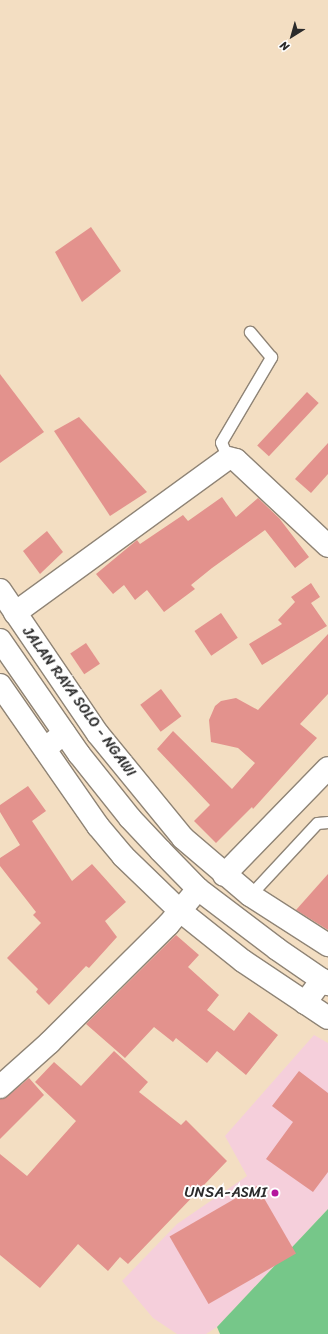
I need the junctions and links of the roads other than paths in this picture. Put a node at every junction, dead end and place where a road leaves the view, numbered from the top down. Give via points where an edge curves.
1 (250, 332) dead end
2 (228, 458) junction
3 (324, 534) edge
4 (0, 590) edge
5 (15, 613) junction
6 (0, 640) edge
7 (0, 685) edge
8 (64, 733) junction
9 (44, 749) junction
10 (328, 768) edge
11 (328, 822) edge
12 (224, 875) junction
13 (198, 889) junction
14 (250, 895) junction
15 (179, 910) junction
16 (328, 946) edge
17 (325, 982) edge
18 (305, 1003) junction
19 (328, 1018) edge
20 (0, 1087) edge

1 - 2 lane via 270,356 221,442
2 - 3 main road via 236,460
2 - 5 main road
4 - 5 main road, JALAN RAYA SOLO - NGAWI
5 - 12 main road, JALAN RAYA SOLO - NGAWI via 103,740 183,838
6 - 8 main road, JALAN RAYA SOLO - NGAWI
7 - 9 main road
8 - 9 main road
8 - 13 main road, JALAN RAYA SOLO - NGAWI via 130,818
9 - 15 main road via 98,826 123,856
10 - 12 main road
11 - 14 lane via 317,823
12 - 14 main road, JALAN RAYA SOLO - NGAWI
13 - 15 main road
13 - 17 main road, JALAN RAYA SOLO - NGAWI
14 - 16 main road, JALAN RAYA SOLO - NGAWI
15 - 18 main road via 243,961
15 - 20 main road via 168,925 60,1032
17 - 18 main road
18 - 19 main road

